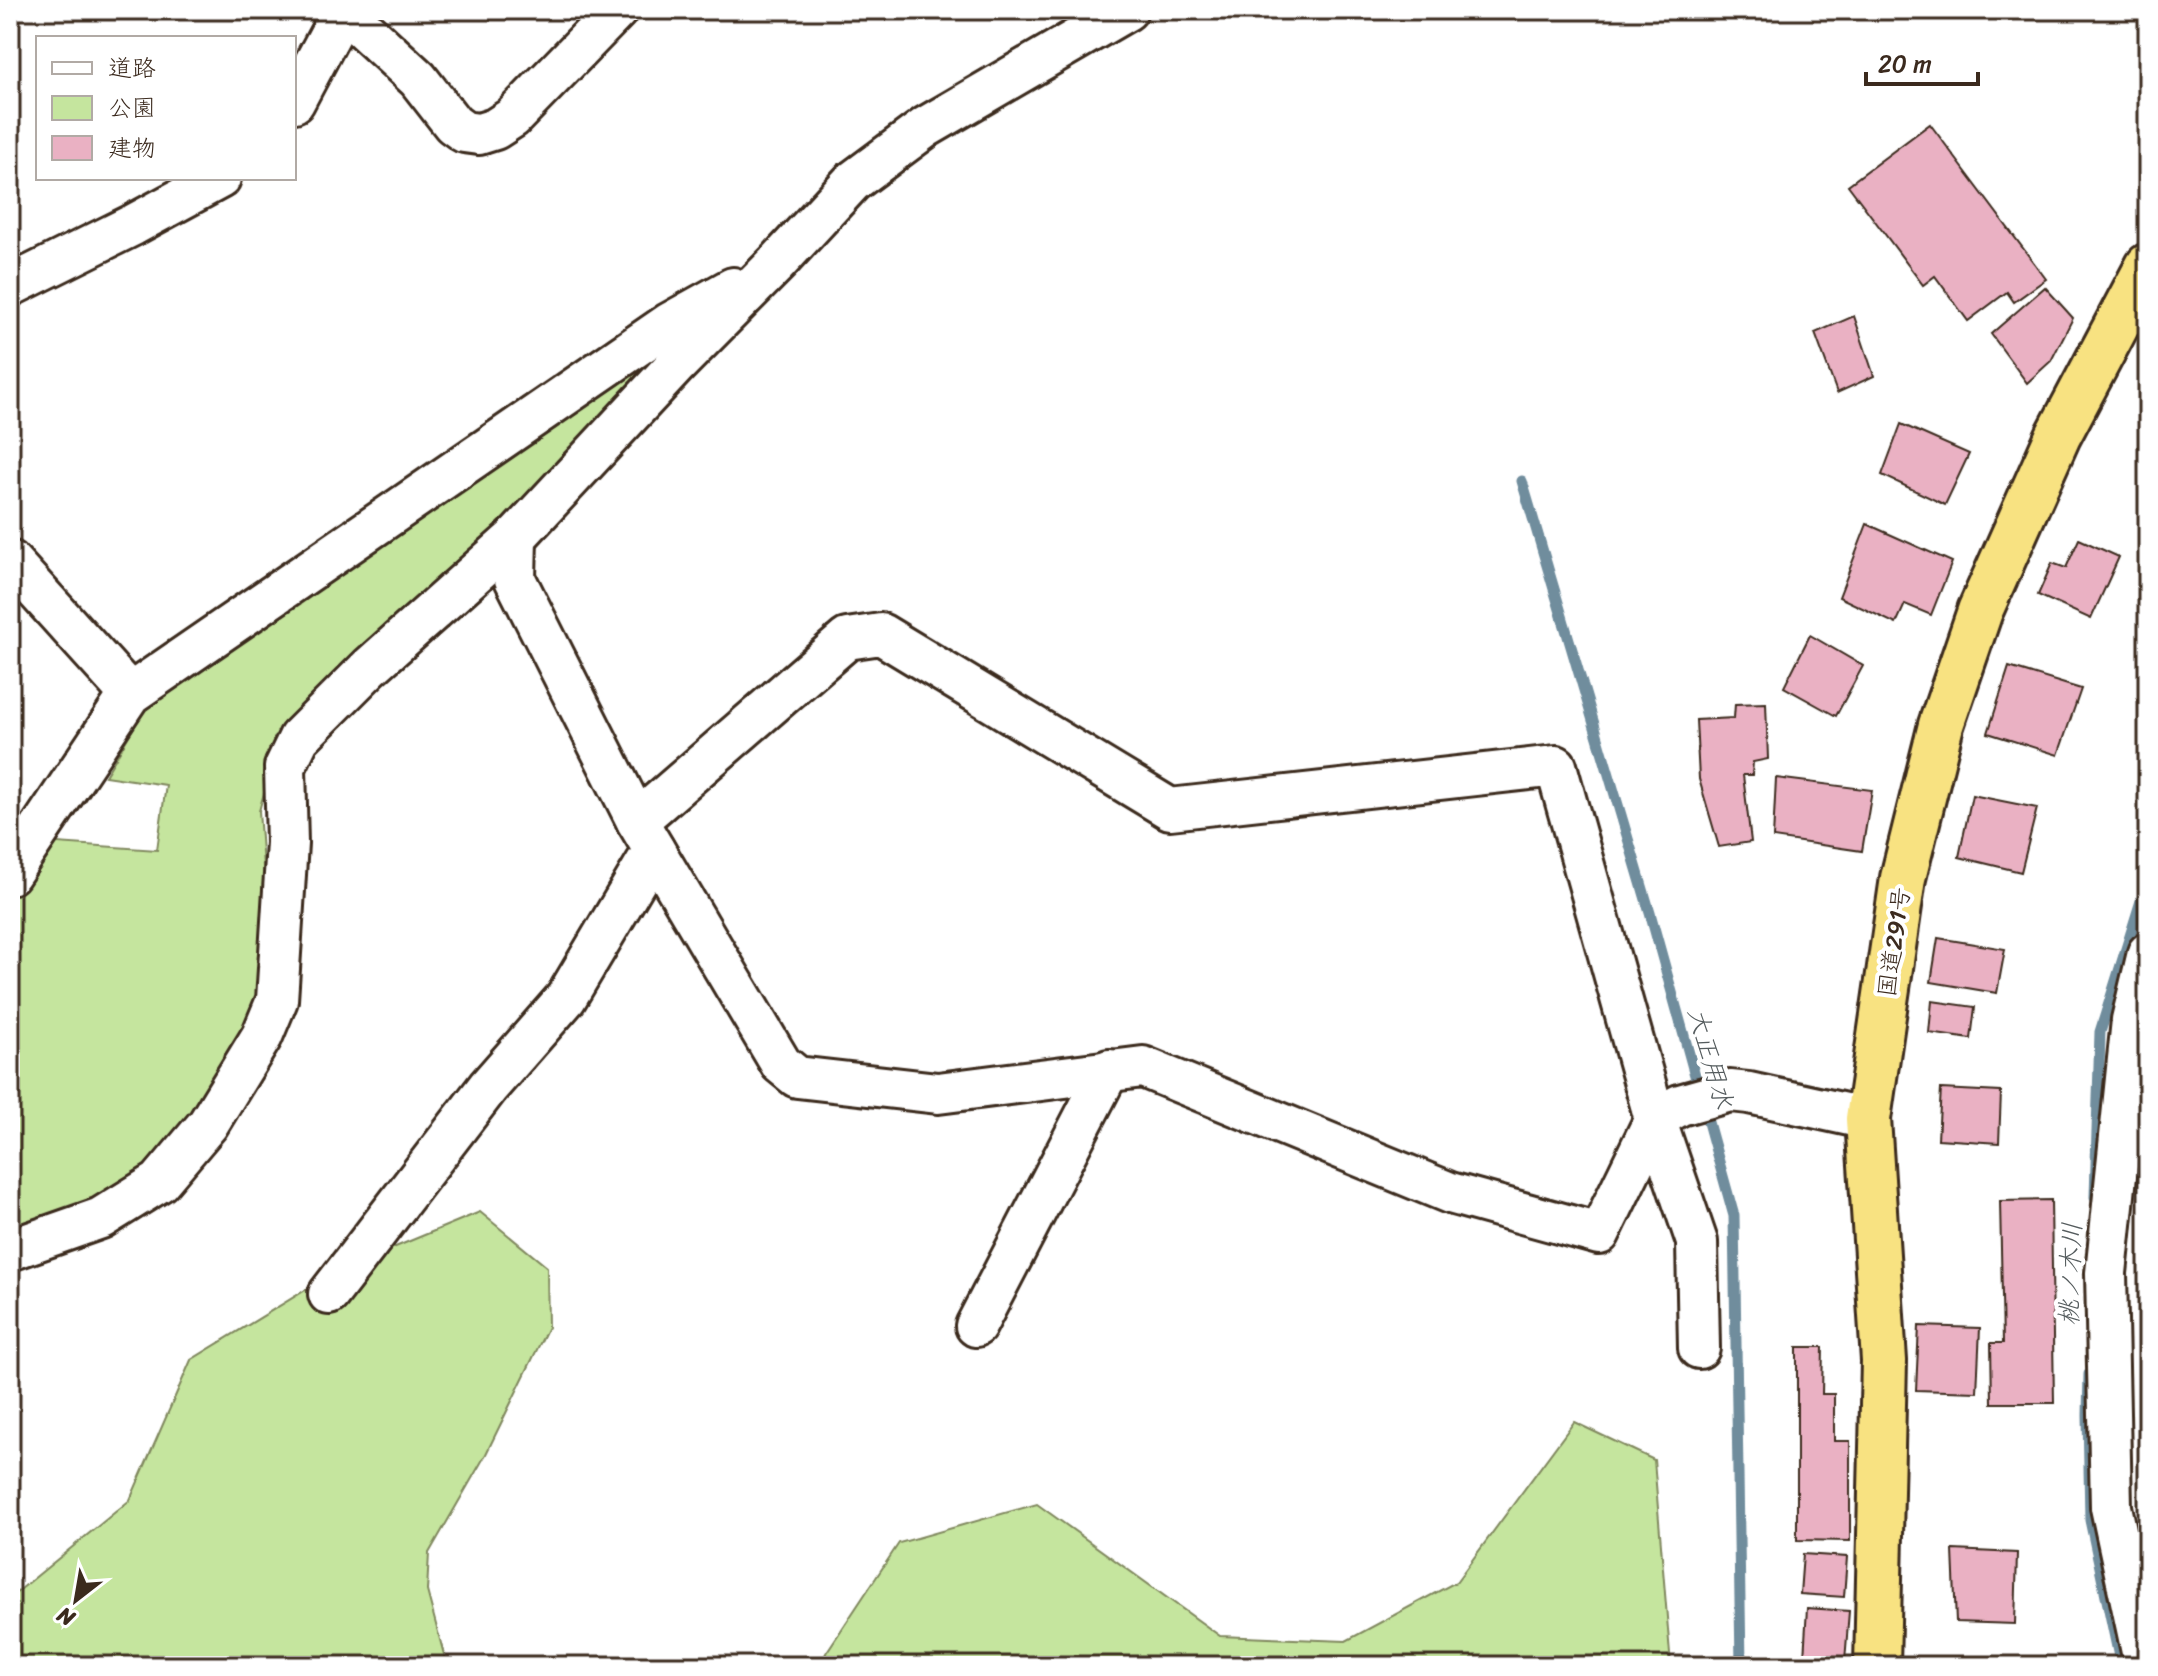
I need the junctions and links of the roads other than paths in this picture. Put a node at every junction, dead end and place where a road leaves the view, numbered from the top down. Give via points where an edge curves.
1 (343, 10) edge
2 (617, 10) edge
3 (1125, 10) edge
4 (296, 98) edge
5 (216, 180) edge
6 (777, 263) junction
7 (2148, 266) edge
8 (10, 286) edge
9 (516, 537) junction
10 (10, 561) edge
11 (130, 694) junction
12 (646, 836) junction
13 (10, 874) edge
14 (2148, 953) edge
15 (1109, 1070) junction
16 (1667, 1112) junction
17 (1868, 1119) junction
18 (10, 1250) edge
19 (329, 1294) dead end
20 (976, 1326) dead end
21 (1699, 1348) dead end
22 (1877, 1666) edge
23 (2145, 1666) edge

1 - 2 street via 418,79 453,124 479,134 512,118
1 - 4 street
3 - 6 street via 926,127 852,182
5 - 8 street
6 - 9 street
6 - 11 street via 670,323
7 - 17 highway, 国道291号 via 2058,436 1980,611 1941,725 1903,878
9 - 12 street via 515,579
9 - 18 street via 299,738 285,767 287,843 277,1000 262,1036 208,1124 159,1182 101,1218
10 - 11 street
11 - 13 street
12 - 15 street via 781,1064 797,1077 938,1093
12 - 16 street via 847,639 881,634 1170,809 1556,766
12 - 19 street via 566,998 488,1087
14 - 23 street via 2132,1020 2106,1273 2111,1507
15 - 16 street via 1143,1067 1450,1193 1599,1234
15 - 20 street
16 - 17 street via 1730,1091
16 - 21 street via 1697,1242
17 - 22 highway, 国道291号 via 1884,1361

